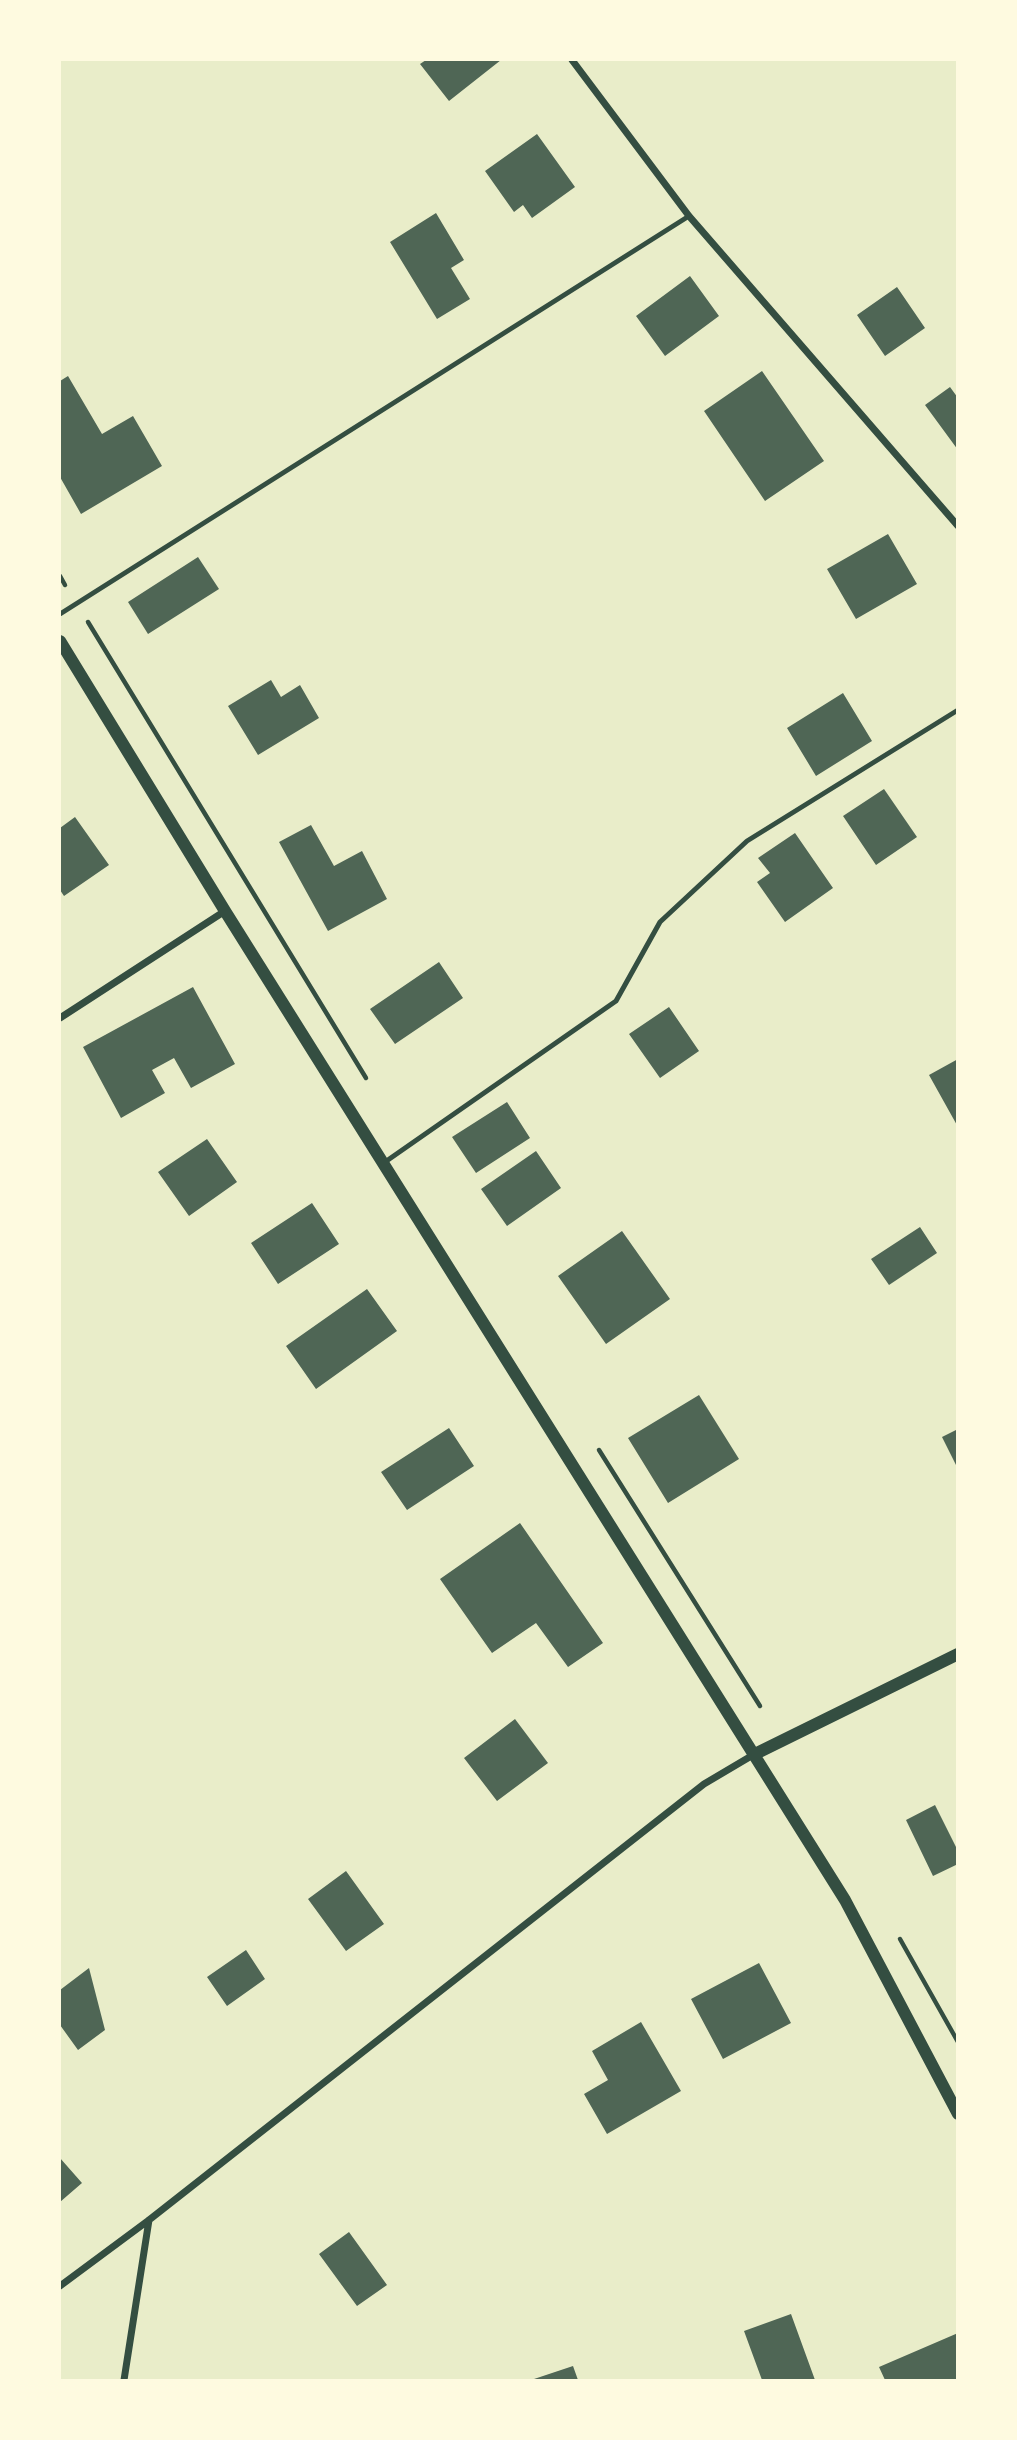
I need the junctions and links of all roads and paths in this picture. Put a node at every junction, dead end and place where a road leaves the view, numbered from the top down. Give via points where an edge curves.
1 (572, 60) edge
2 (689, 216) junction
3 (957, 526) edge
4 (60, 576) edge
5 (76, 603) junction
6 (60, 614) edge
7 (60, 641) edge
8 (957, 710) edge
9 (225, 911) junction
10 (60, 1018) edge
11 (371, 1086) dead end
12 (384, 1162) junction
13 (593, 1440) dead end
14 (957, 1654) edge
15 (782, 1742) junction
16 (754, 1755) junction
17 (895, 1929) dead end
18 (957, 2042) edge
19 (957, 2113) edge
20 (149, 2220) junction
21 (60, 2286) edge
22 (124, 2381) edge

1 - 2 street
2 - 3 street
2 - 5 lane
4 - 5 path
5 - 6 lane
5 - 11 path
7 - 9 street
8 - 12 lane via 747,841 660,922 616,1001
9 - 10 street
9 - 12 street
12 - 16 street
13 - 15 path
14 - 15 street
15 - 16 street
16 - 19 street via 845,1900
16 - 20 street via 704,1784
17 - 18 path
20 - 21 street
20 - 22 street

